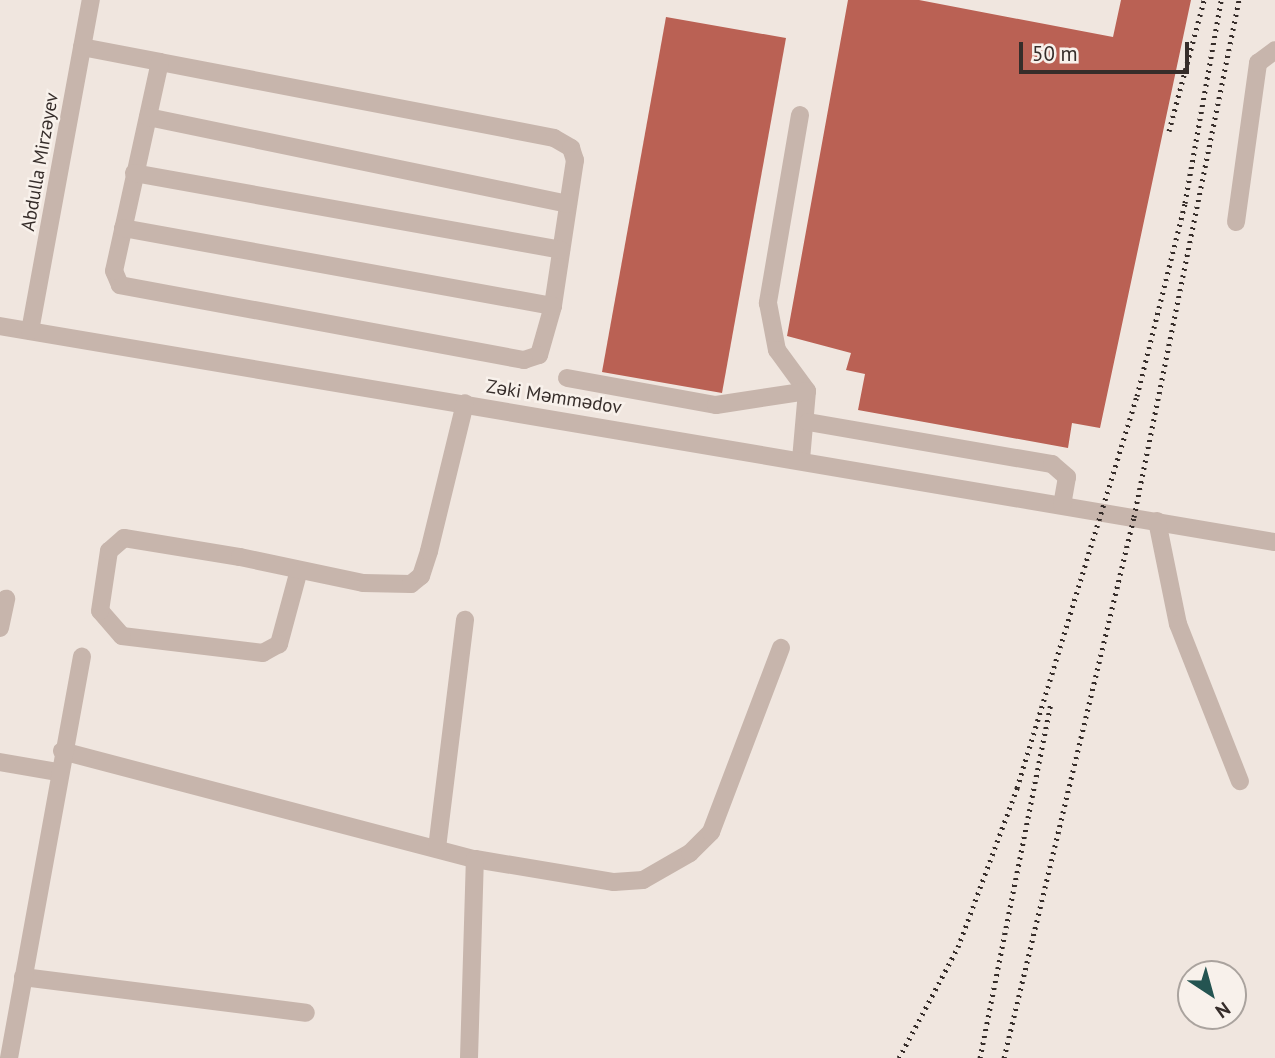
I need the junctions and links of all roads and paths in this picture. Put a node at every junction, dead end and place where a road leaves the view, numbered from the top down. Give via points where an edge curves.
1 (91, 0) edge
2 (82, 47) junction
3 (1275, 50) edge
4 (160, 62) junction
5 (800, 115) dead end
6 (148, 117) junction
7 (134, 173) junction
8 (568, 204) junction
9 (1236, 222) dead end
10 (124, 228) junction
11 (561, 250) junction
12 (553, 306) junction
13 (0, 326) edge
14 (30, 331) junction
15 (567, 379) dead end
16 (807, 391) junction
17 (465, 404) junction
18 (808, 422) junction
19 (801, 459) junction
20 (1062, 505) junction
21 (1157, 521) junction
22 (1275, 542) edge
23 (299, 570) junction
24 (6, 599) dead end
25 (465, 620) dead end
26 (0, 628) edge
27 (781, 648) dead end
28 (82, 657) dead end
29 (62, 751) junction
30 (0, 762) edge
31 (58, 772) junction
32 (1240, 781) dead end
33 (437, 848) junction
34 (475, 859) junction
35 (23, 978) junction
36 (306, 1013) dead end
37 (9, 1058) edge
38 (469, 1058) edge

1 - 2 street, Abdulla Mirzəyev
2 - 4 street
2 - 14 street, Abdulla Mirzəyev
3 - 9 street via 1258,63
4 - 6 street
4 - 8 street via 555,138 571,148 575,160
5 - 16 street via 768,303 777,350
6 - 7 street
6 - 8 street
7 - 10 street
7 - 11 street
8 - 11 street
10 - 12 street
10 - 12 street via 114,271 120,285 524,360 539,355
11 - 12 street
13 - 14 street, Zəki Məmmədov
14 - 17 street, Zəki Məmmədov
15 - 16 street via 705,404
16 - 18 street
17 - 19 street, Zəki Məmmədov
17 - 23 street via 421,576 411,584 363,583
18 - 19 street
18 - 20 street via 1052,464 1067,477
19 - 20 street, Zəki Məmmədov
20 - 21 street, Zəki Məmmədov
21 - 22 street, Zəki Məmmədov
21 - 32 street via 1178,624
23 - 23 street via 124,538 108,551 100,611 122,636 263,653 279,644
24 - 26 street
25 - 33 street
27 - 34 street via 711,832 690,853 643,880 614,882
28 - 29 street
29 - 31 street
29 - 33 street
30 - 31 street
31 - 35 street
33 - 34 street
34 - 38 street
35 - 36 street
35 - 37 street

